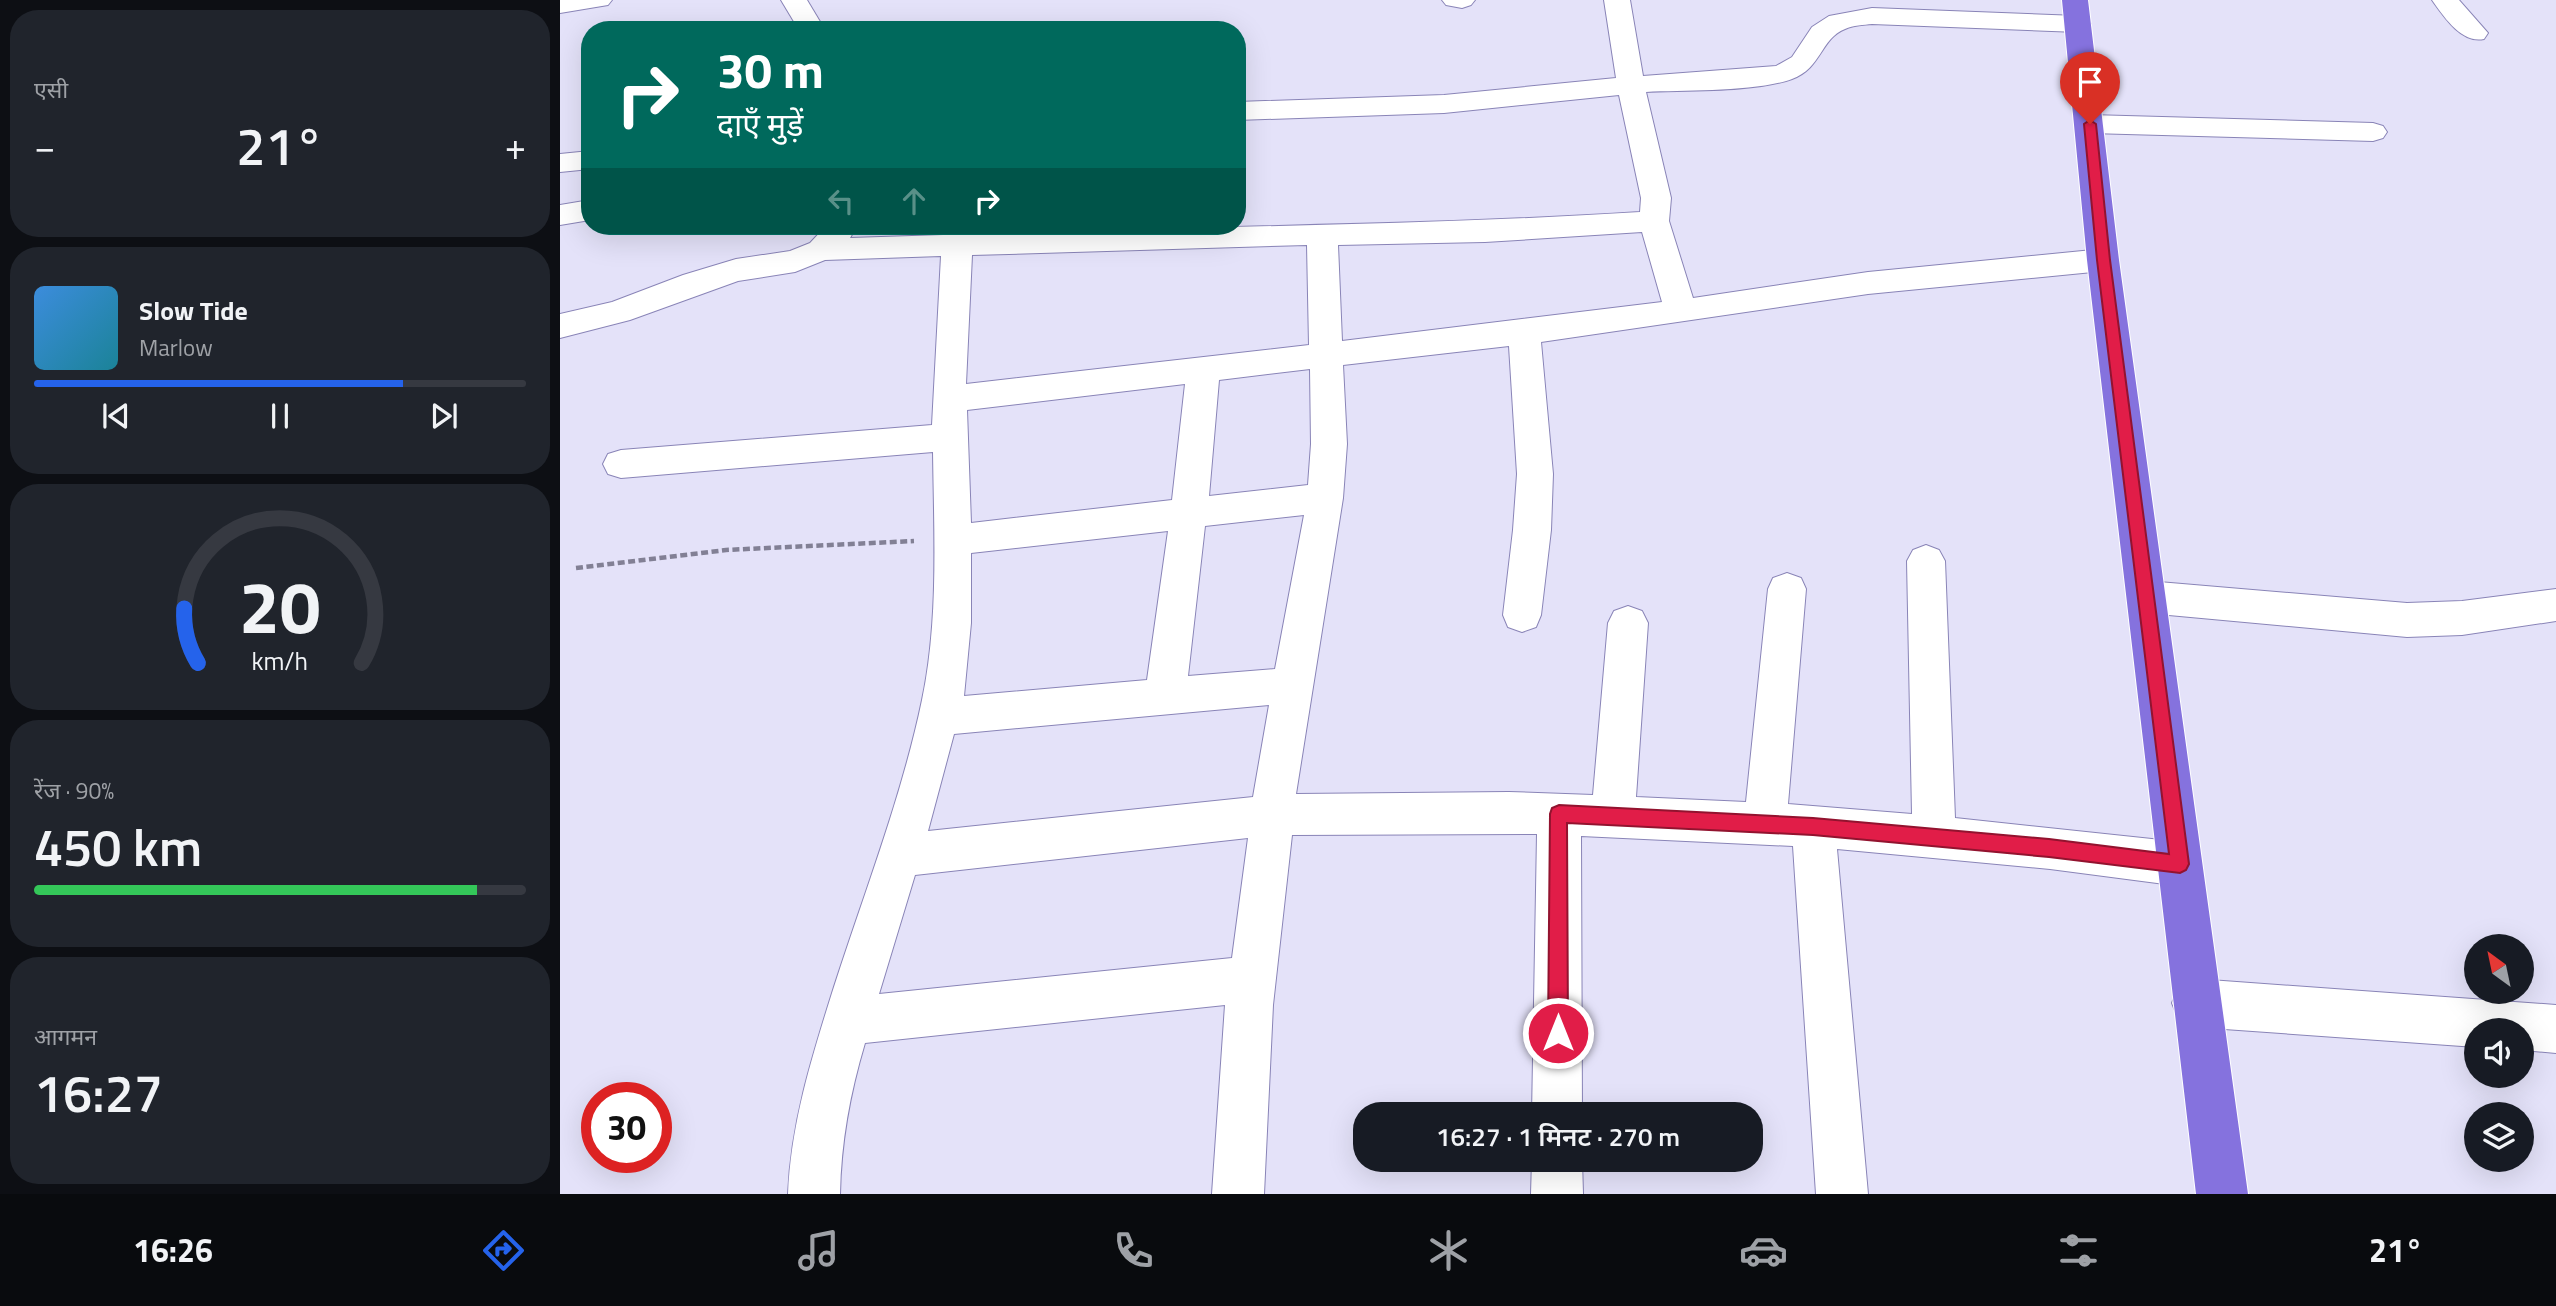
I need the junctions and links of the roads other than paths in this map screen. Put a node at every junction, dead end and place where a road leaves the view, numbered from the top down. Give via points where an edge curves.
1 (599, 0) edge
2 (794, 0) edge
3 (1455, 0) edge
4 (1462, 0) edge
5 (1617, 0) edge
6 (2445, 0) edge
7 (560, 5) edge
8 (2077, 12) edge
9 (807, 21) edge
10 (2475, 33) dead end
11 (1632, 85) junction
12 (1246, 111) edge
13 (2090, 124) junction
14 (2373, 132) dead end
15 (581, 161) edge
16 (560, 163) edge
17 (581, 212) edge
18 (560, 215) edge
19 (1654, 221) junction
20 (837, 235) edge
21 (958, 236) edge
22 (1322, 236) junction
23 (821, 250) junction
24 (2103, 260) junction
25 (1681, 311) junction
26 (560, 326) edge
27 (1524, 332) junction
28 (1326, 354) junction
29 (1203, 369) junction
30 (948, 418) junction
31 (621, 464) dead end
32 (1325, 498) junction
33 (1189, 515) junction
34 (953, 540) junction
35 (1926, 561) dead end
36 (1787, 589) dead end
37 (2147, 597) junction
38 (2556, 605) edge
39 (1522, 615) dead end
40 (1628, 623) dead end
41 (1293, 685) junction
42 (1165, 697) junction
43 (938, 717) junction
44 (1559, 814) junction
45 (1273, 815) junction
46 (1614, 817) junction
47 (1765, 824) junction
48 (1813, 827) junction
49 (1934, 837) junction
50 (898, 855) junction
51 (2180, 864) junction
52 (1252, 979) junction
53 (2196, 1003) junction
54 (847, 1021) junction
55 (2556, 1030) edge
56 (1558, 1102) edge
57 (1557, 1172) edge
58 (814, 1194) edge
59 (1238, 1194) edge
60 (1557, 1194) edge
61 (1842, 1194) edge
62 (2222, 1194) edge

1 - 7 street
2 - 9 street
3 - 4 street
5 - 11 street
6 - 10 street
8 - 11 street via 1872,16 1838,22 1821,33 1802,63 1783,72
8 - 13 highway
11 - 12 street via 1444,104
11 - 19 street via 1656,198
13 - 14 street
13 - 24 highway
15 - 16 street
17 - 18 street
19 - 22 street
19 - 25 street
20 - 23 street
21 - 22 street
21 - 23 street
21 - 30 street
22 - 28 street
23 - 26 street via 795,261 736,270 619,312
24 - 25 street via 1868,283
24 - 37 highway
25 - 27 street
27 - 28 street
27 - 39 street via 1535,474
28 - 29 street
28 - 32 street via 1329,444
29 - 30 street
29 - 33 street
30 - 31 street
30 - 34 street
32 - 33 street
32 - 41 street
33 - 34 street
33 - 42 street
34 - 43 street via 951,623
35 - 49 street
36 - 47 street
37 - 38 street via 2407,620 2462,618
37 - 51 highway
40 - 46 street
41 - 42 street
41 - 45 street
42 - 43 street
43 - 50 street
44 - 45 street
44 - 46 street
44 - 56 street
45 - 50 street
45 - 52 street
46 - 47 street
47 - 48 street
48 - 49 street
48 - 61 street
49 - 51 street
50 - 54 street
51 - 53 highway
52 - 54 street
52 - 59 street
53 - 55 street
53 - 62 highway
54 - 58 street via 827,1087 815,1156
57 - 60 street

